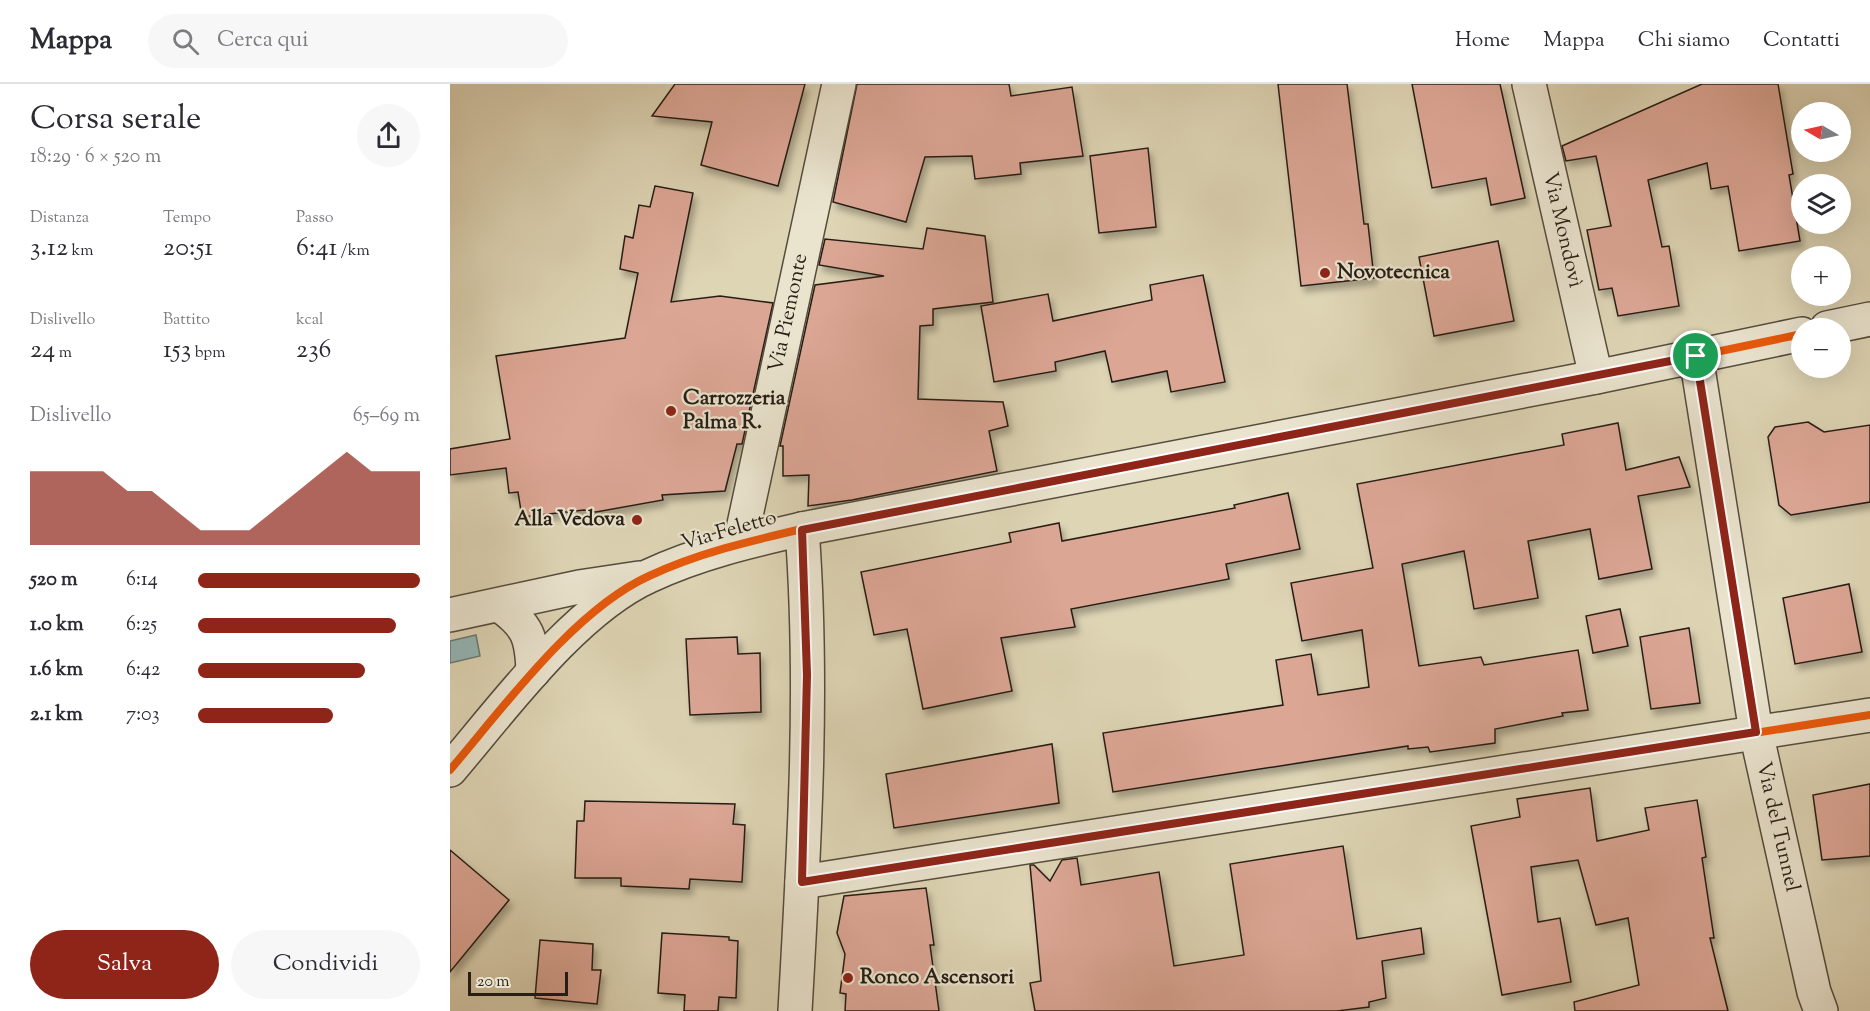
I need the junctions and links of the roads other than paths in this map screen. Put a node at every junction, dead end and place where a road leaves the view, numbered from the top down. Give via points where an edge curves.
1 (839, 84) edge
2 (1528, 84) edge
3 (1870, 319) edge
4 (1851, 323) edge
5 (1791, 336) edge
6 (1696, 356) junction
7 (1596, 376) junction
8 (802, 530) junction
9 (740, 543) junction
10 (647, 576) junction
11 (499, 605) junction
12 (450, 615) edge
13 (533, 672) junction
14 (1870, 715) edge
15 (1756, 732) junction
16 (450, 770) edge
17 (802, 882) junction
18 (795, 1011) edge
19 (1821, 1011) edge

1 - 9 street, Via Piemonte
2 - 7 street, Via Mondovì
3 - 4 street
5 - 6 street, Via Feletto
6 - 7 street, Via Feletto
6 - 15 street, Via del Tunnel
7 - 8 street, Via Feletto
8 - 9 street, Via Feletto
8 - 17 street via 807,675
9 - 10 street, Via Feletto
10 - 11 street via 579,586
10 - 13 street, Via Feletto via 581,624
11 - 12 street
11 - 13 street via 517,617 528,632
13 - 16 street, Via Feletto
14 - 15 street
15 - 17 street
15 - 19 street, Via del Tunnel
17 - 18 street

